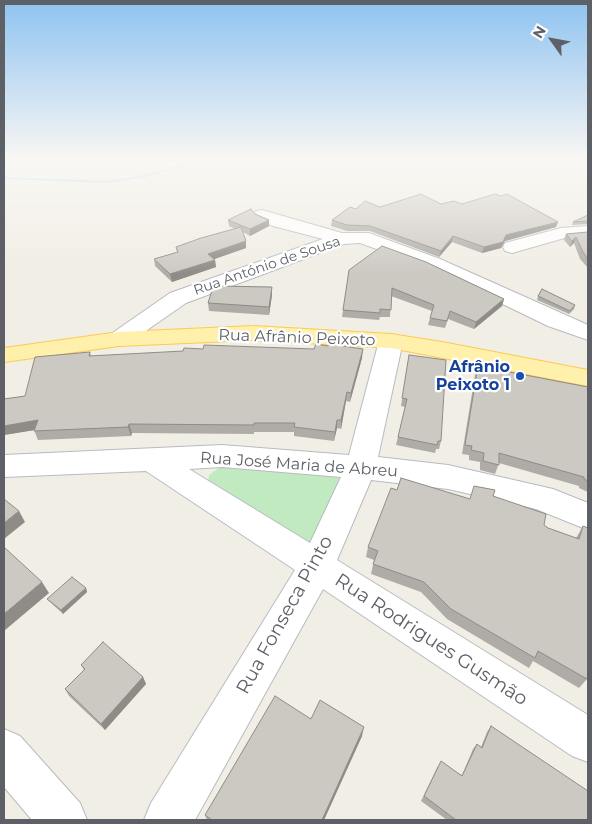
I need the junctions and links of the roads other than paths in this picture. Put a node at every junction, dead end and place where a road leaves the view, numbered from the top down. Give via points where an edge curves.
1 (262, 215) edge
2 (588, 231) edge
3 (341, 239) junction
4 (512, 247) dead end
5 (588, 333) edge
6 (119, 339) junction
7 (391, 342) junction
8 (4, 355) edge
9 (588, 378) edge
10 (149, 458) junction
11 (4, 466) edge
12 (361, 467) junction
13 (588, 517) edge
14 (316, 567) junction
15 (588, 740) edge
16 (4, 752) edge
17 (63, 820) edge
18 (168, 820) edge

1 - 3 street
2 - 4 street via 567,232
3 - 5 street, Rua António de Sousa via 362,237 415,257 556,322
3 - 6 street, Rua António de Sousa via 178,298
6 - 7 main road, Rua Afrânio Peixoto via 254,333
6 - 8 main road, Rua Afrânio Peixoto
7 - 9 main road, Rua Afrânio Peixoto
7 - 12 street, Rua Fonseca Pinto
10 - 11 street, Rua José Maria de Abreu
10 - 12 street, Rua José Maria de Abreu via 222,456
10 - 14 street, Rua Rodrigues Gusmão
12 - 13 street, Rua José Maria de Abreu via 448,477 542,498
12 - 14 street, Rua Fonseca Pinto
14 - 15 street, Rua Rodrigues Gusmão
14 - 18 street, Rua Fonseca Pinto
16 - 17 street

